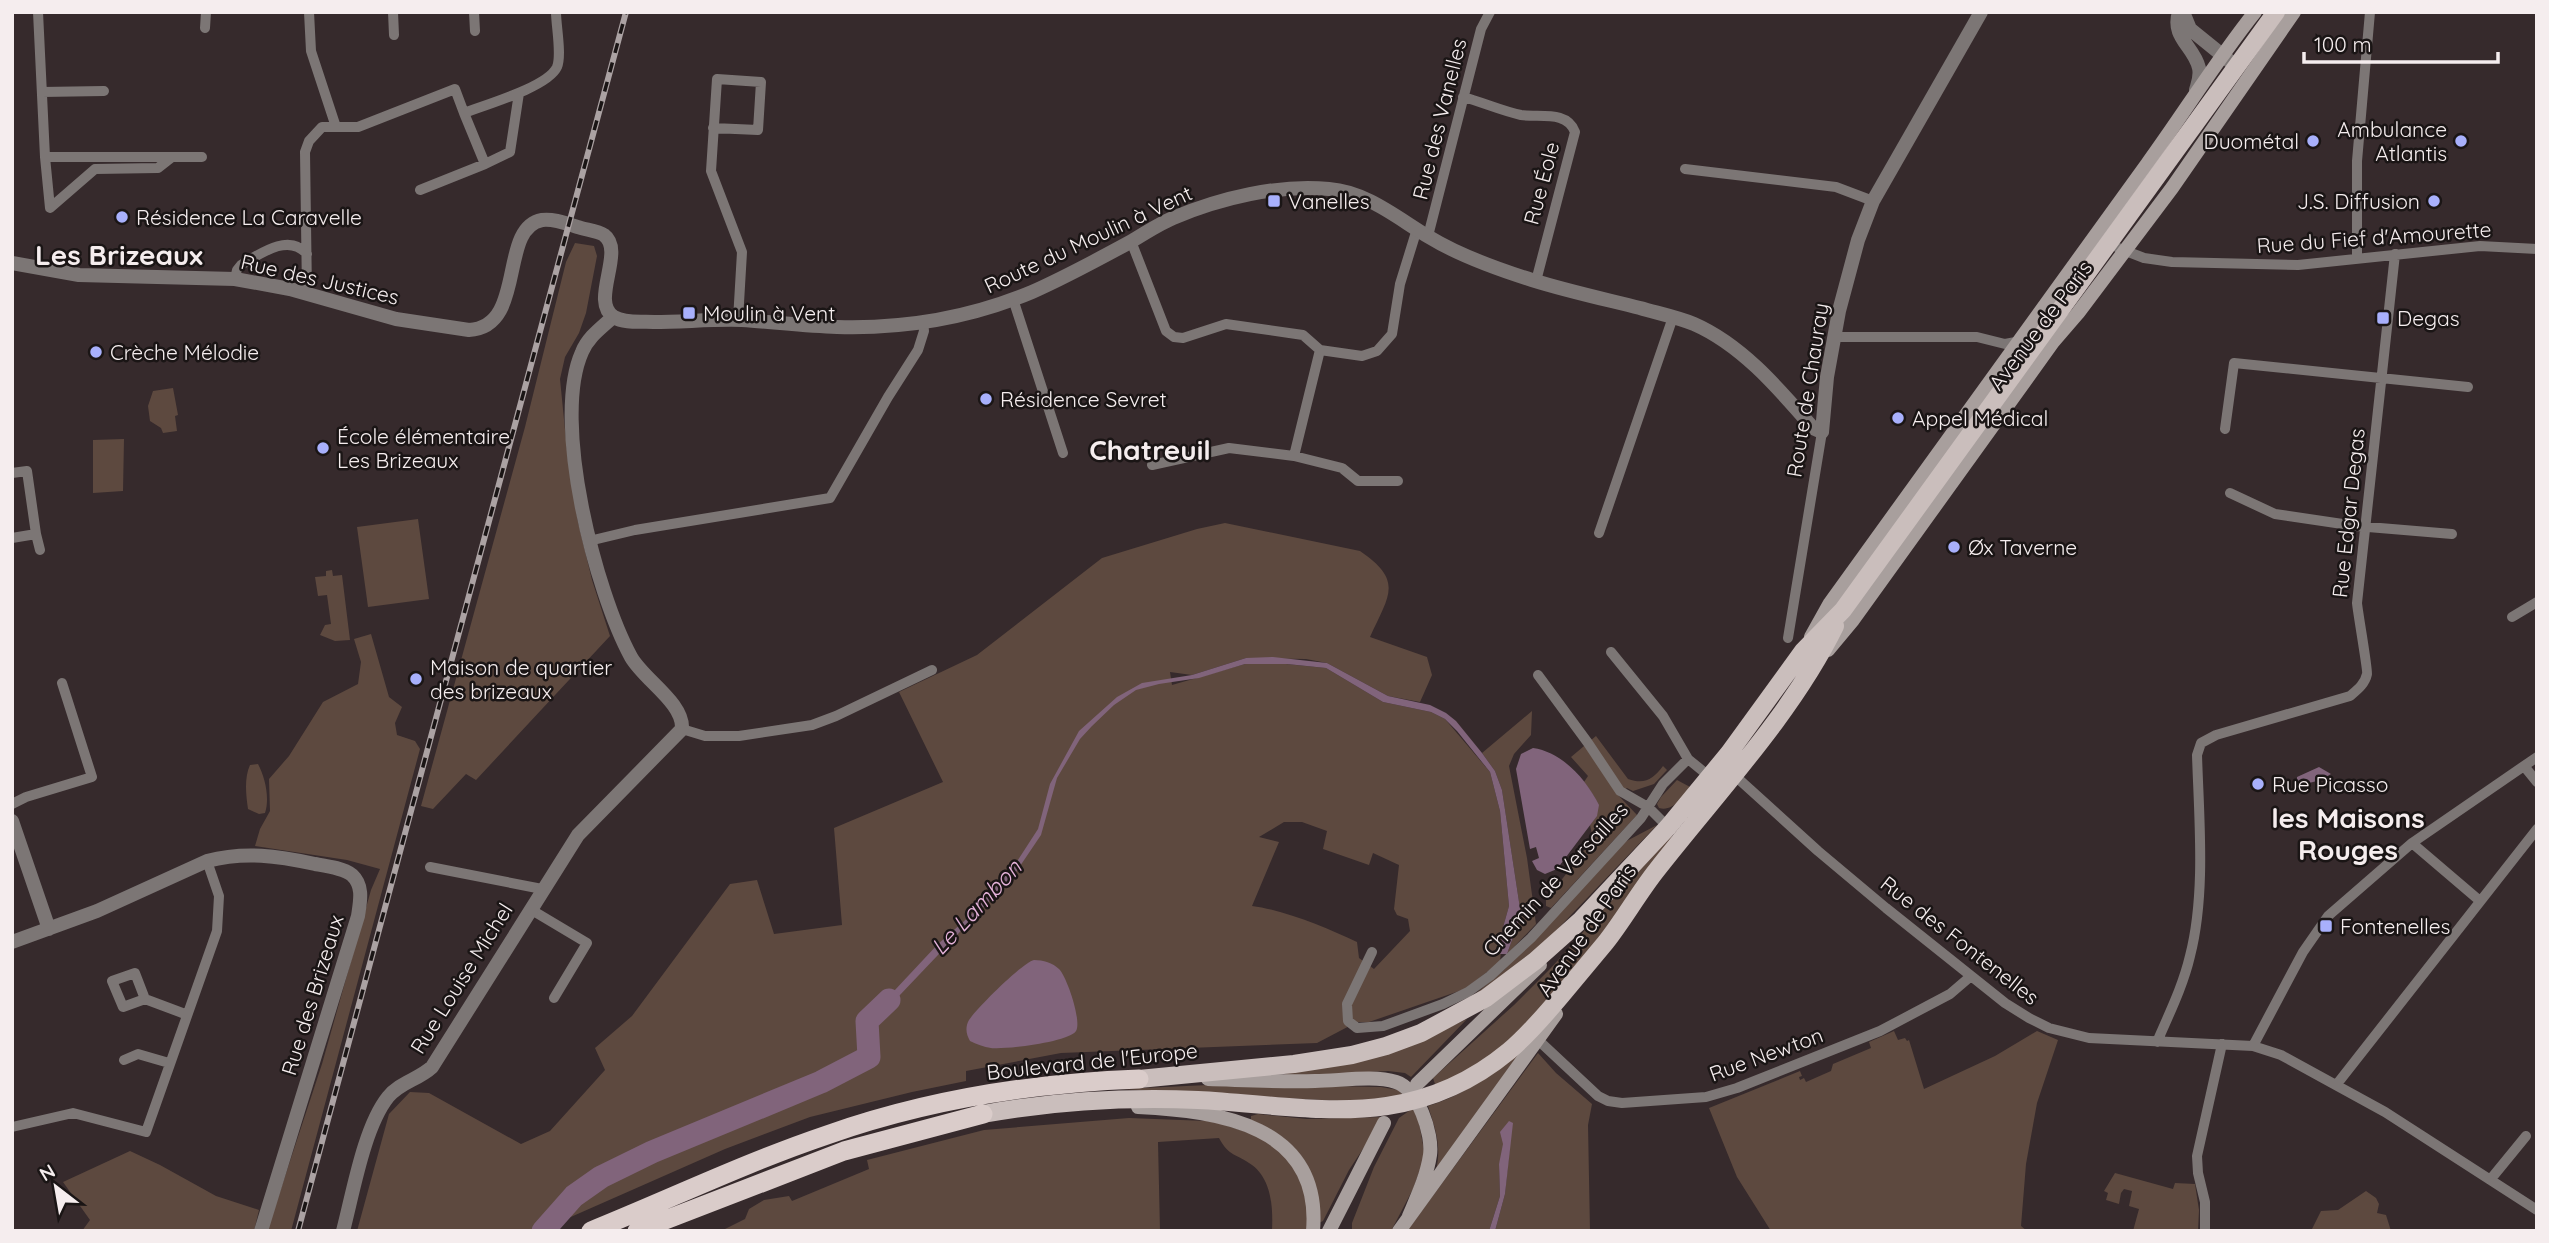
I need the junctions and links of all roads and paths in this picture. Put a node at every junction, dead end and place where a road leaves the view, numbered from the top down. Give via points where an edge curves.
1 (38, 12) edge
2 (206, 12) edge
3 (309, 12) edge
4 (393, 12) edge
5 (474, 12) edge
6 (556, 12) edge
7 (1490, 12) edge
8 (1981, 12) edge
9 (2181, 12) edge
10 (2255, 12) edge
11 (2276, 12) edge
12 (2294, 12) edge
13 (2370, 12) edge
14 (205, 28) dead end
15 (475, 31) dead end
16 (394, 35) dead end
17 (2222, 56) junction
18 (2250, 76) junction
19 (2196, 90) junction
20 (104, 91) dead end
21 (42, 92) junction
22 (519, 93) junction
23 (1463, 97) junction
24 (464, 113) junction
25 (336, 127) junction
26 (713, 128) junction
27 (44, 157) junction
28 (173, 157) junction
29 (202, 157) dead end
30 (485, 163) junction
31 (1685, 169) dead end
32 (420, 190) dead end
33 (1873, 201) junction
34 (2096, 232) junction
35 (1422, 233) junction
36 (1131, 241) junction
37 (2537, 249) edge
38 (2123, 252) junction
39 (307, 254) junction
40 (2395, 254) junction
41 (2357, 258) junction
42 (12, 263) edge
43 (235, 279) junction
44 (1536, 281) junction
45 (307, 293) junction
46 (1013, 299) junction
47 (613, 317) junction
48 (1673, 317) junction
49 (738, 320) junction
50 (923, 322) junction
51 (1834, 337) junction
52 (2021, 341) junction
53 (1320, 350) junction
54 (2382, 379) junction
55 (2468, 387) dead end
56 (2225, 429) dead end
57 (1822, 432) junction
58 (1063, 453) dead end
59 (1294, 456) junction
60 (1152, 465) dead end
61 (12, 473) edge
62 (1398, 481) dead end
63 (2230, 493) dead end
64 (2366, 526) junction
65 (1599, 533) dead end
66 (36, 534) junction
67 (2452, 534) dead end
68 (12, 538) edge
69 (589, 541) junction
70 (40, 551) dead end
71 (2537, 603) edge
72 (2512, 617) dead end
73 (1788, 638) dead end
74 (1611, 652) dead end
75 (1810, 656) junction
76 (932, 670) dead end
77 (1538, 675) dead end
78 (62, 683) dead end
79 (682, 729) junction
80 (2537, 757) edge
81 (1688, 759) junction
82 (2524, 766) junction
83 (1733, 774) junction
84 (1710, 777) junction
85 (2537, 782) edge
86 (12, 804) edge
87 (1648, 807) junction
88 (12, 821) edge
89 (1668, 827) junction
90 (2537, 829) edge
91 (2412, 843) junction
92 (207, 861) junction
93 (430, 867) dead end
94 (542, 888) junction
95 (2480, 901) junction
96 (530, 909) junction
97 (1581, 920) junction
98 (50, 929) junction
99 (1606, 941) junction
100 (12, 942) edge
101 (1372, 952) dead end
102 (1971, 976) junction
103 (554, 998) dead end
104 (145, 999) dead end
105 (186, 1014) junction
106 (1537, 1039) junction
107 (2157, 1042) junction
108 (2222, 1044) junction
109 (2253, 1046) junction
110 (124, 1060) dead end
111 (169, 1063) junction
112 (1139, 1079) junction
113 (2337, 1084) junction
114 (1417, 1092) junction
115 (983, 1114) junction
116 (1384, 1123) dead end
117 (12, 1127) edge
118 (2526, 1136) dead end
119 (2490, 1180) junction
120 (2537, 1210) edge
121 (1409, 1216) junction
122 (261, 1231) edge
123 (343, 1231) edge
124 (592, 1231) edge
125 (637, 1231) edge
126 (1313, 1231) edge
127 (1329, 1231) edge
128 (1399, 1231) edge
129 (2205, 1231) edge

1 - 21 street
2 - 14 street
3 - 25 street via 311,51
4 - 16 street
5 - 15 street
6 - 22 street via 559,60 551,75
7 - 23 street, Rue des Vanelles
8 - 33 street, Route de Chauray
9 - 17 street via 2190,29
9 - 19 street via 2176,25 2199,67
10 - 17 main road, Avenue de Paris
11 - 75 main road, Avenue de Paris
12 - 18 main road, Avenue de Paris
13 - 41 street via 2357,160
17 - 18 street
17 - 19 main road, Avenue de Paris
18 - 38 main road, Avenue de Paris
19 - 34 main road, Avenue de Paris
20 - 21 street
21 - 27 street
22 - 24 street
22 - 30 street via 510,152
23 - 35 street, Rue des Vanelles
23 - 44 street, Rue Éole via 1572,125 1574,132
24 - 25 street via 455,89 358,127
24 - 30 street
25 - 39 street via 323,127 305,152
26 - 26 street via 717,79 761,82 758,130
26 - 49 street via 711,171 742,252
27 - 28 street
27 - 28 street via 50,208 95,169 158,168
28 - 29 street
30 - 32 street
31 - 33 street via 1836,187
33 - 51 street, Route de Chauray via 1858,240
34 - 38 street, Rue du Fief d'Amourette
34 - 52 main road, Avenue de Paris
35 - 36 street, Route du Moulin à Vent via 1349,192 1289,189 1230,199 1184,214
35 - 44 street, Route du Moulin à Vent via 1493,267
35 - 53 street, Rue des Vanelles via 1400,284 1392,334 1377,351 1362,355
36 - 46 street, Route du Moulin à Vent
36 - 53 street via 1166,331 1174,337 1226,324 1303,335
37 - 40 street, Rue du Fief d'Amourette via 2480,246
38 - 41 street, Rue du Fief d'Amourette via 2172,262 2226,264 2298,265
38 - 75 main road, Avenue de Paris via 1853,620
39 - 43 street via 297,245 279,246 241,265
39 - 45 street
40 - 41 street, Rue du Fief d'Amourette
40 - 54 street, Rue Edgar Degas
42 - 43 street, Rue des Justices via 79,275
43 - 45 street, Rue des Justices
44 - 48 street, Route du Moulin à Vent
45 - 47 street, Rue des Justices via 396,319 481,330 501,311 525,233 534,223 549,220 606,237 611,245 607,307
46 - 50 street, Route du Moulin à Vent via 981,311
46 - 58 street
47 - 49 street, Route du Moulin à Vent
47 - 69 street via 589,339 581,354 570,408
48 - 57 street, Route du Moulin à Vent via 1726,342
48 - 65 street
49 - 50 street, Route du Moulin à Vent via 838,327
50 - 69 street via 918,350 830,498
51 - 52 street
51 - 57 street, Route de Chauray
52 - 75 main road, Avenue de Paris via 1830,603
53 - 59 street
54 - 55 street
54 - 56 street via 2234,363
54 - 64 street, Rue Edgar Degas
57 - 73 street, Route de Chauray
59 - 60 street via 1228,448
59 - 62 street via 1342,468 1358,481
61 - 66 street via 27,471
63 - 64 street via 2275,514
64 - 67 street
64 - 107 street, Rue Edgar Degas via 2357,603 2368,672 2362,685 2350,696 2216,735 2202,743 2197,755 2195,932 2183,979
66 - 68 street
66 - 70 street
69 - 79 street via 625,646 645,677 674,705
71 - 72 street
74 - 81 street via 1664,716
75 - 83 main road, Avenue de Paris
75 - 84 main road, Avenue de Paris
76 - 79 street via 812,724 739,736 705,736
77 - 87 street via 1620,791
78 - 86 street via 92,778
79 - 94 street, Rue Louise Michel via 586,825
80 - 82 street
81 - 84 street
81 - 87 street, Chemin de Versailles
82 - 85 street
82 - 91 street
83 - 99 main road, Avenue de Paris
83 - 102 street, Rue des Fontenelles via 1818,851
84 - 89 main road, Avenue de Paris
87 - 89 street
87 - 101 street, Chemin de Versailles via 1510,959 1468,992 1383,1026 1357,1028 1348,1021 1345,1009
88 - 98 street
89 - 97 main road, Avenue de Paris
90 - 95 street
91 - 95 street
91 - 109 street via 2328,916 2303,952
92 - 98 street, Rue des Brizeaux
92 - 105 street via 219,897 217,931
92 - 122 street, Rue des Brizeaux via 246,854 324,866 351,875 361,893 358,916
93 - 94 street, Rue Louise Michel
94 - 96 street, Rue Louise Michel
95 - 113 street
96 - 103 street via 587,943
96 - 123 street, Rue Louise Michel via 432,1067 398,1087 379,1111
97 - 112 main road, Boulevard de l'Europe via 1486,998 1386,1046 1294,1064
97 - 114 main road, Avenue de Paris
98 - 100 street, Rue des Brizeaux
99 - 106 main road, Avenue de Paris
99 - 114 main road, Boulevard de l'Europe via 1509,1051 1455,1087
102 - 106 street, Rue Newton via 1950,994 1880,1031 1706,1097 1608,1101
102 - 107 street, Rue des Fontenelles via 2005,1003 2049,1028 2089,1038
104 - 105 street
105 - 111 street
106 - 121 main road, Avenue de Paris
107 - 108 street, Rue des Fontenelles
108 - 109 street, Rue des Fontenelles
108 - 129 street via 2197,1156 2206,1202
109 - 113 street, Rue des Fontenelles
110 - 111 street via 138,1054
111 - 117 street via 146,1132 74,1113
112 - 114 main road via 1392,1081
112 - 124 highway, Boulevard de l'Europe via 992,1094 887,1117 827,1135
113 - 119 street, Rue des Fontenelles
114 - 115 main road, Boulevard de l'Europe via 1362,1109 1106,1098
114 - 121 main road via 1430,1156
115 - 125 highway, Boulevard de l'Europe via 844,1151
115 - 126 main road via 1107,1105 1210,1114 1241,1122 1276,1140 1298,1162 1311,1194
116 - 127 main road
118 - 119 street
119 - 120 street, Rue des Fontenelles
121 - 128 main road, Avenue de Paris

